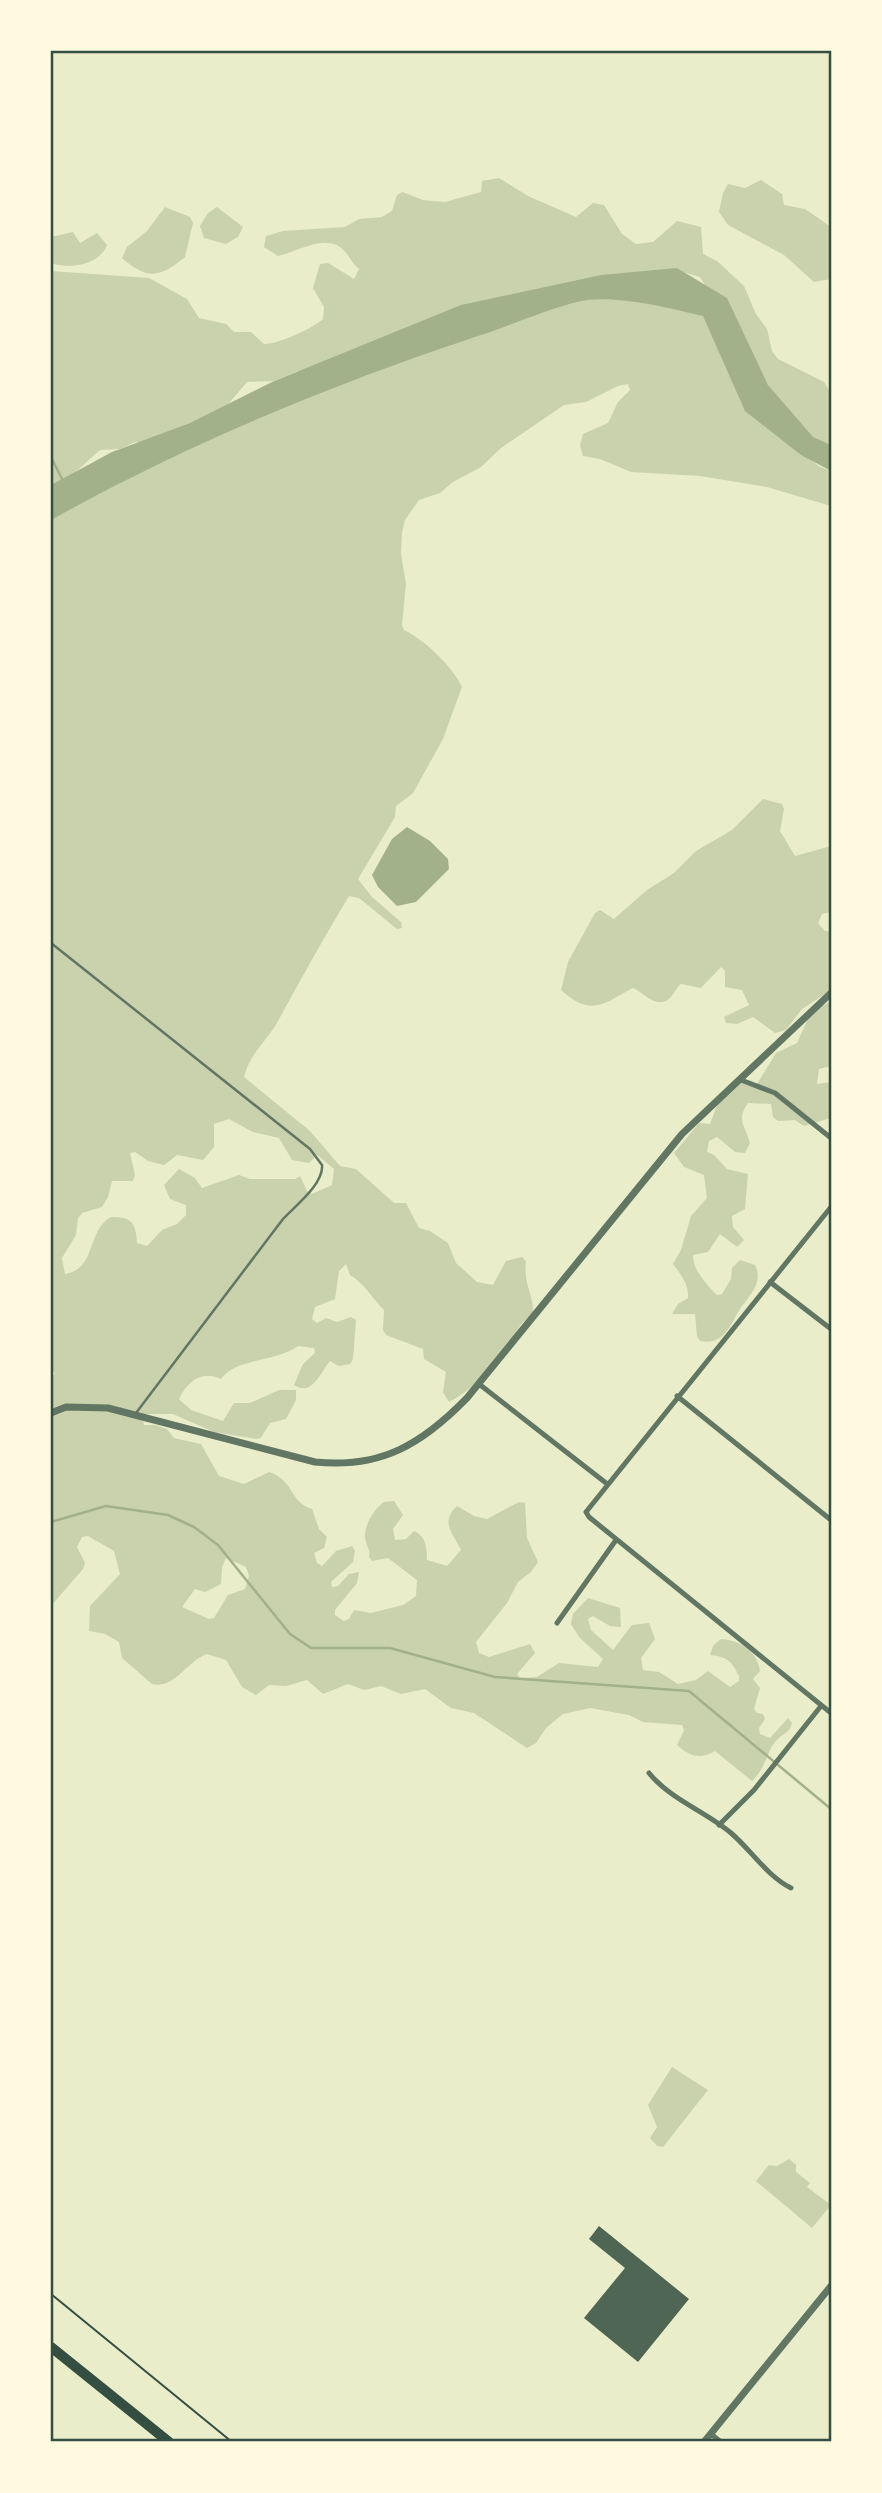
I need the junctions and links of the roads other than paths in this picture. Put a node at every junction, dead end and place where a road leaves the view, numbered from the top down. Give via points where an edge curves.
1 (51, 943) edge
2 (831, 993) edge
3 (741, 1080) junction
4 (831, 1138) edge
5 (831, 1207) edge
6 (770, 1282) junction
7 (831, 1329) edge
8 (480, 1384) junction
9 (677, 1396) junction
10 (51, 1413) edge
11 (134, 1415) junction
12 (606, 1483) junction
13 (831, 1520) edge
14 (617, 1540) junction
15 (557, 1623) dead end
16 (821, 1706) junction
17 (831, 1713) edge
18 (649, 1773) dead end
19 (719, 1825) junction
20 (791, 1888) dead end
21 (831, 2286) edge
22 (51, 2347) edge
23 (711, 2434) junction
24 (169, 2442) edge
25 (704, 2442) edge
26 (721, 2442) edge

1 - 11 lane via 310,1149 322,1165 310,1191 283,1219
2 - 3 street
3 - 4 street via 775,1093
3 - 8 street via 682,1134
5 - 6 street
6 - 7 street
6 - 9 street
8 - 11 street via 423,1438 388,1456 338,1465 269,1452
8 - 12 street
9 - 12 street
9 - 13 street
10 - 11 street via 82,1406
12 - 14 street via 586,1511
14 - 15 street
14 - 16 street
16 - 17 street
16 - 19 street via 754,1790
18 - 19 street via 667,1791
19 - 20 street
21 - 23 street
22 - 24 highway
23 - 25 street
23 - 26 street

